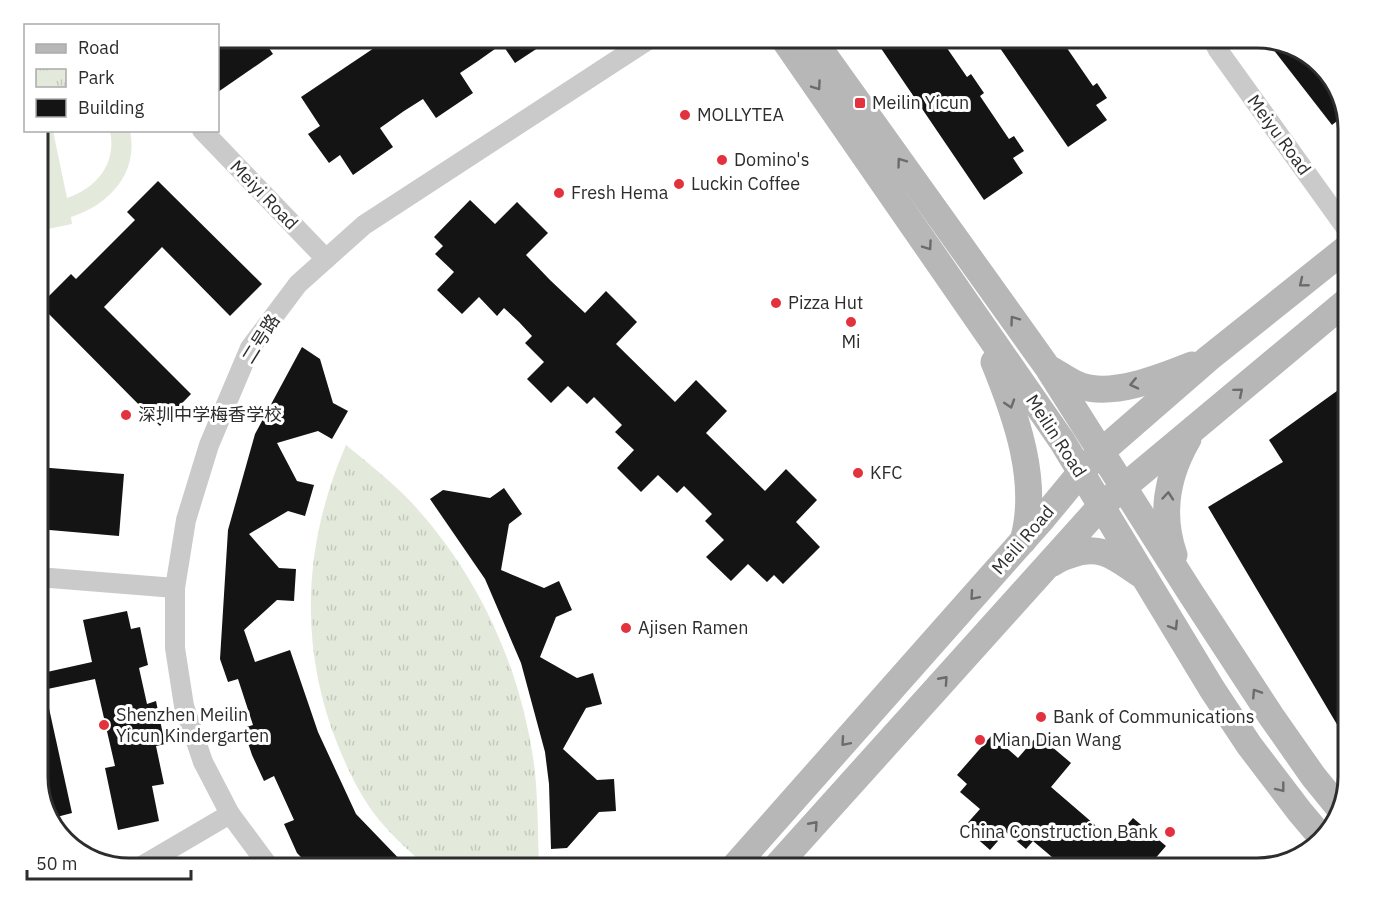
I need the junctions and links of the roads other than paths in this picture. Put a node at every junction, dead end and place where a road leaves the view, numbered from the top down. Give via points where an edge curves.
1 (636, 48) edge
2 (790, 48) edge
3 (819, 48) edge
4 (1217, 48) edge
5 (204, 132) edge
6 (1338, 217) edge
7 (1338, 255) edge
8 (326, 259) junction
9 (1338, 308) edge
10 (973, 310) junction
11 (1209, 358) junction
12 (1048, 368) junction
13 (1194, 429) junction
14 (1102, 451) junction
15 (1081, 472) junction
16 (1124, 486) junction
17 (1101, 506) junction
18 (1023, 540) junction
19 (1143, 576) junction
20 (48, 578) edge
21 (1032, 582) junction
22 (174, 588) junction
23 (1190, 592) junction
24 (1334, 802) edge
25 (230, 814) junction
26 (1316, 832) edge
27 (155, 858) edge
28 (263, 858) edge
29 (742, 858) edge
30 (784, 858) edge

1 - 8 street, 二号路 via 364,225
2 -> 10 main road, Meilin Road
12 -> 3 main road, Meilin Road
4 - 6 street, Meiyu Road
5 - 8 street, Meiyi Road
7 -> 11 main road, Meili Road
8 - 22 street, 二号路 via 298,284 250,348 209,445 186,520
13 -> 9 main road, Meili Road
10 - 15 main road, Meilin Road
10 -> 18 main road via 1006,392 1025,460 1029,496
11 -> 12 main road via 1162,377 1095,389 1080,386
11 - 14 main road, Meili Road
12 - 14 main road, Meilin Road
13 - 16 main road, Meili Road
23 -> 13 main road via 1169,541 1166,512 1177,458
14 - 15 main road, Meili Road
14 - 16 main road, Meilin Road
15 - 17 main road, Meilin Road
15 - 18 main road, Meili Road
16 - 17 main road, Meili Road
16 - 23 main road, Meilin Road
17 - 19 main road, Meilin Road
17 - 21 main road, Meili Road
18 -> 29 main road, Meili Road
19 - 21 main road via 1112,555 1082,550 1057,560
19 -> 26 main road, Meilin Road via 1249,745
20 - 22 street
30 -> 21 main road, Meili Road
22 - 25 street, 二号路 via 175,648 184,706 203,762
24 -> 23 main road, Meilin Road via 1271,716
25 - 27 street
25 - 28 street, 二号路

